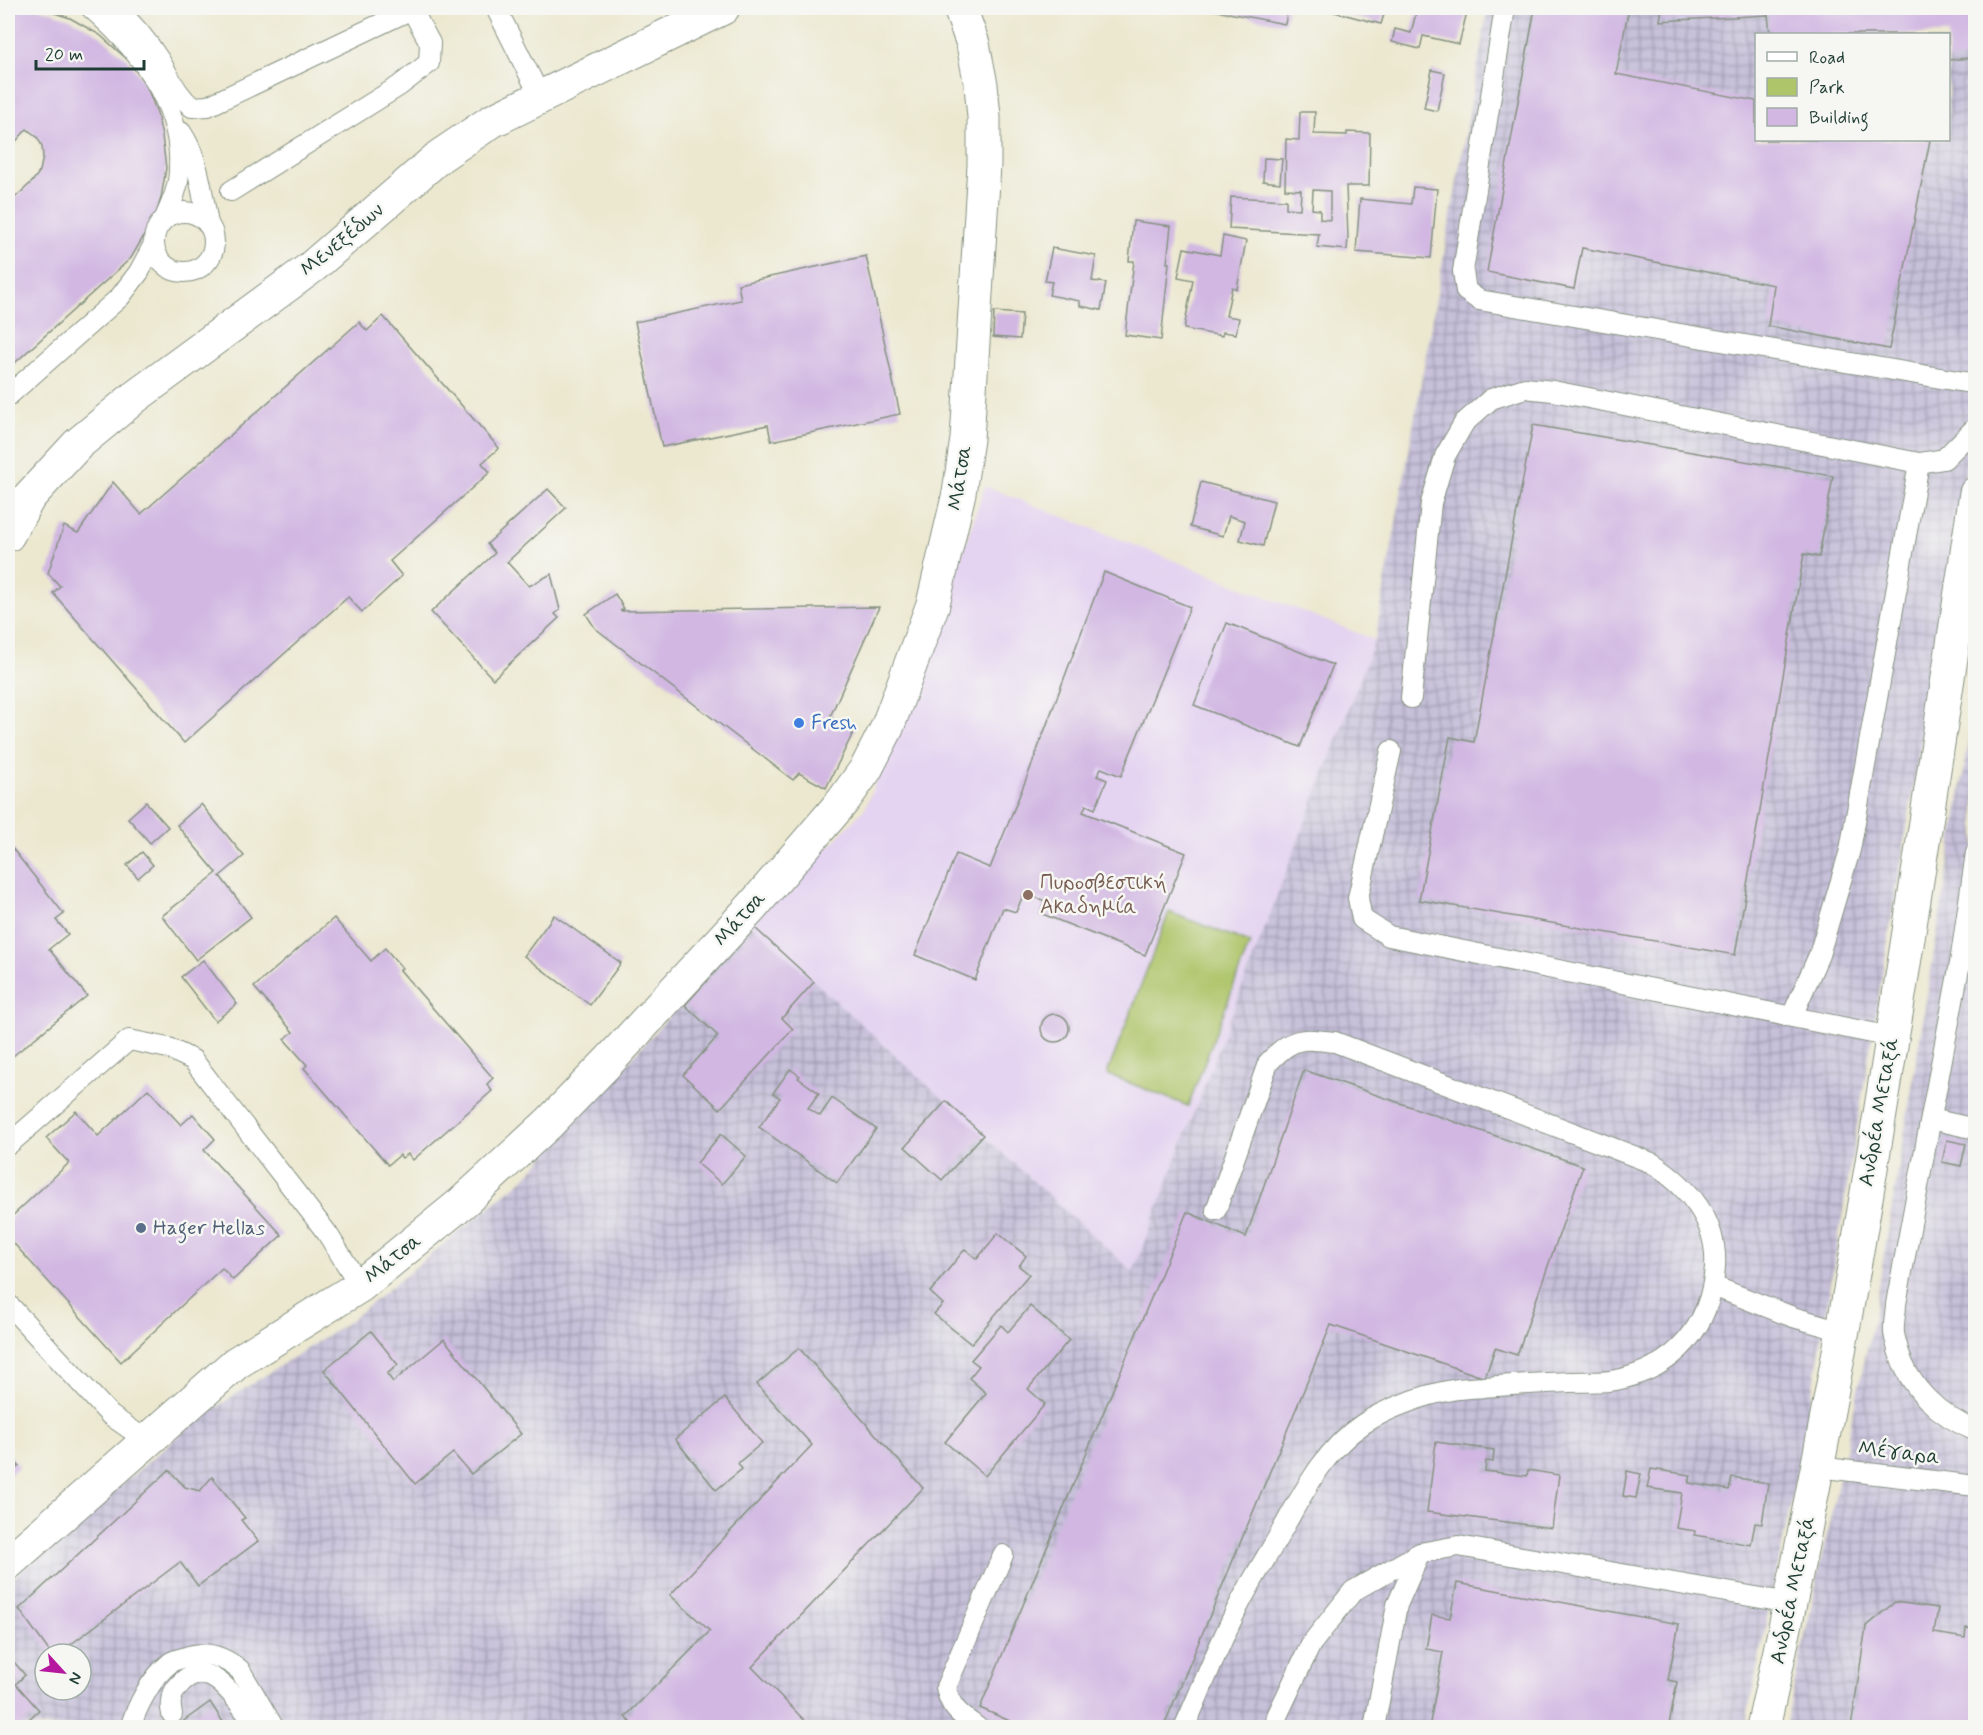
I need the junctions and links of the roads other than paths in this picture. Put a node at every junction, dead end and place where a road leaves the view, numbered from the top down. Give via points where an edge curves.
1 (90, 8) edge
2 (116, 8) edge
3 (412, 8) edge
4 (496, 8) edge
5 (723, 8) edge
6 (960, 8) edge
7 (1505, 8) edge
8 (540, 96) junction
9 (175, 124) junction
10 (231, 191) dead end
11 (165, 218) junction
12 (208, 224) junction
13 (153, 246) junction
14 (1976, 384) edge
15 (8, 396) edge
16 (1976, 427) edge
17 (1919, 463) junction
18 (1976, 492) edge
19 (8, 535) edge
20 (1411, 698) dead end
21 (1391, 751) dead end
22 (1976, 853) edge
23 (1792, 1016) junction
24 (1892, 1037) junction
25 (1931, 1119) junction
26 (1976, 1129) edge
27 (8, 1145) edge
28 (1216, 1209) dead end
29 (360, 1286) junction
30 (1713, 1287) junction
31 (8, 1304) edge
32 (1842, 1331) junction
33 (1976, 1431) edge
34 (146, 1440) junction
35 (1818, 1467) junction
36 (1976, 1486) edge
37 (1420, 1553) junction
38 (1003, 1555) dead end
39 (8, 1563) edge
40 (1791, 1603) junction
41 (172, 1714) dead end
42 (130, 1728) edge
43 (257, 1728) edge
44 (274, 1728) edge
45 (978, 1728) edge
46 (1184, 1728) edge
47 (1275, 1728) edge
48 (1374, 1728) edge
49 (1763, 1728) edge

1 - 9 lane via 138,55 161,91
2 - 3 lane via 135,26 180,97 192,107 208,106
3 - 10 lane via 430,43 429,63 399,86
4 - 8 lane
5 - 8 street, Μενεξέδων
6 - 29 street, Μάτσα via 975,54 984,117 967,439 950,539 933,604 887,728 867,769 843,801 752,907 610,1060 472,1194
7 - 14 lane via 1463,271 1466,291 1479,300
8 - 19 street, Μενεξέδων via 492,121 440,156 312,267 135,397 78,444 29,497
9 - 11 lane via 180,169
9 - 12 lane via 188,143 200,177
11 - 12 lane via 180,212 196,214
11 - 13 lane via 155,231
12 - 13 lane via 214,238 212,254 195,270 172,271 160,261
13 - 15 lane via 120,297
16 - 17 lane via 1944,459
17 - 20 lane via 1552,391 1525,388 1491,399 1464,423 1445,456 1431,503
17 - 23 lane via 1850,850 1819,955
18 - 24 street, Ανδρέα Μεταξά
21 - 23 lane via 1358,898 1362,919 1389,936 1412,942
22 - 25 lane
23 - 24 lane
24 - 32 street, Ανδρέα Μεταξά
25 - 26 lane
25 - 33 lane via 1894,1333 1900,1356 1920,1392 1936,1408
27 - 29 lane via 129,1040 168,1048 193,1060 327,1233
28 - 30 lane via 1268,1063 1283,1047 1298,1040 1335,1042 1652,1163 1673,1176 1704,1214 1712,1237
29 - 34 street, Μάτσα via 236,1364
30 - 32 lane
30 - 46 lane via 1707,1310 1679,1350 1637,1375 1613,1381 1453,1389 1398,1406 1363,1424 1336,1447 1306,1487 1238,1607
31 - 34 lane via 110,1415
32 - 35 street, Ανδρέα Μεταξά
34 - 39 street, Μάτσα
35 - 36 lane, Μέγαρα
35 - 40 street, Ανδρέα Μεταξά
37 - 40 lane via 1458,1546
37 - 47 lane via 1353,1591 1311,1644
37 - 48 lane via 1397,1605
38 - 45 lane via 946,1687 948,1701
40 - 49 street, Ανδρέα Μεταξά
41 - 43 lane via 169,1703 173,1692 196,1673 206,1674 233,1696
42 - 44 lane via 159,1674 171,1662 192,1654 212,1654 240,1670

